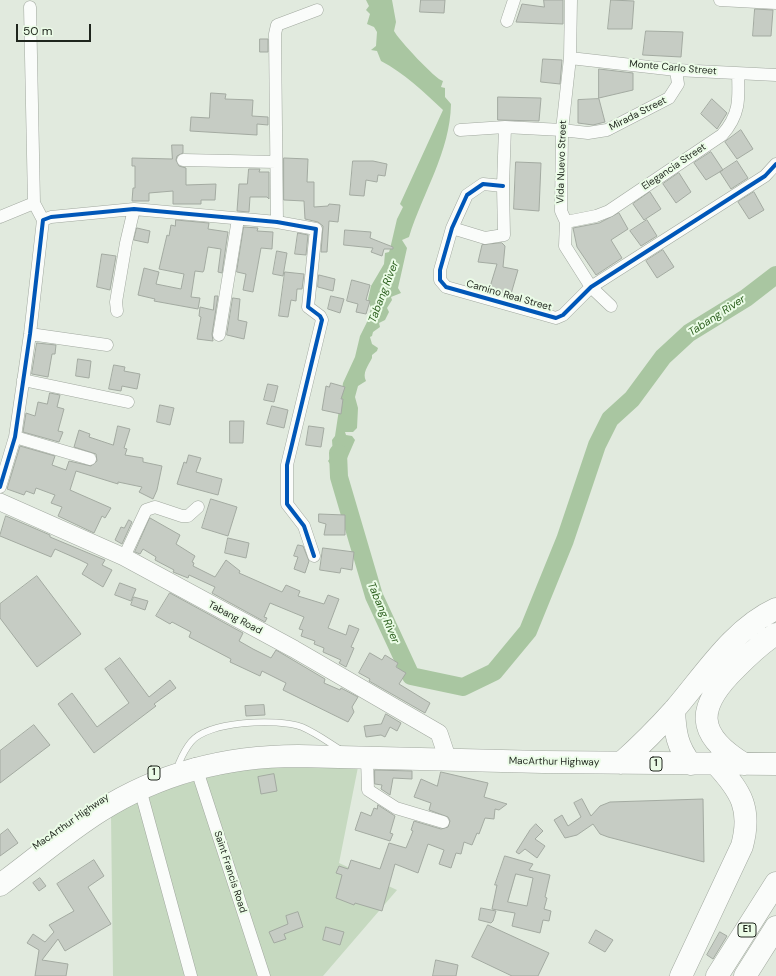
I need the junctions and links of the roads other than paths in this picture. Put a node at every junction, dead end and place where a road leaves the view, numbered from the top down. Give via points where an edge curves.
1 (514, 0) edge
2 (571, 0) edge
3 (720, 0) edge
4 (776, 3) edge
5 (30, 8) dead end
6 (317, 10) dead end
7 (507, 22) dead end
8 (570, 58) junction
9 (676, 70) junction
10 (738, 74) junction
11 (776, 75) edge
12 (505, 127) junction
13 (460, 130) dead end
14 (562, 130) junction
15 (184, 160) dead end
16 (276, 162) junction
17 (776, 164) edge
18 (503, 186) junction
19 (34, 203) junction
20 (134, 209) junction
21 (0, 217) edge
22 (238, 219) junction
23 (43, 220) junction
24 (277, 222) junction
25 (566, 222) junction
26 (452, 228) junction
27 (591, 287) junction
28 (611, 306) dead end
29 (117, 311) dead end
30 (30, 334) junction
31 (219, 335) dead end
32 (107, 344) dead end
33 (23, 380) junction
34 (128, 402) dead end
35 (15, 437) junction
36 (90, 459) dead end
37 (0, 486) edge
38 (0, 502) edge
39 (198, 507) dead end
40 (314, 556) dead end
41 (124, 557) junction
42 (776, 609) edge
43 (776, 634) edge
44 (674, 710) junction
45 (350, 758) junction
46 (448, 760) junction
47 (189, 763) junction
48 (621, 763) junction
49 (691, 764) junction
50 (716, 764) junction
51 (744, 764) junction
52 (776, 764) edge
53 (138, 785) junction
54 (443, 822) dead end
55 (0, 874) edge
56 (776, 883) edge
57 (0, 885) edge
58 (776, 927) edge
59 (776, 942) edge
60 (751, 968) edge
61 (191, 976) edge
62 (264, 976) edge
63 (681, 976) edge
64 (717, 976) edge

1 - 7 street
2 - 8 street, Vida Nuevo Street
3 - 4 street
5 - 19 street
6 - 16 street via 277,25 274,50
8 - 9 street, Monte Carlo Street
8 - 14 street, Vida Nuevo Street
9 - 10 street, Monte Carlo Street
9 - 14 street, Mirada Street via 678,84 669,98 607,130 588,133
10 - 11 street, Monte Carlo Street
10 - 25 street, Elegancia Street via 737,112 731,125 722,135 609,211
12 - 13 street, Mirada Street
12 - 14 street, Mirada Street
12 - 18 street
14 - 25 street, Vida Nuevo Street via 561,211
15 - 16 street
16 - 24 street
17 - 27 street, Camino Real Street via 765,176
18 - 26 street, Camino Real Street via 483,184 467,195
18 - 26 street via 504,235 485,238
19 - 21 street
19 - 23 street
20 - 22 street
20 - 23 street via 51,217
20 - 29 street via 116,302
22 - 24 street
22 - 31 street
23 - 30 street
24 - 40 street via 316,229 308,307 322,320 287,465 287,504 304,526
25 - 27 street, Vida Nuevo Street via 565,246
26 - 27 street, Camino Real Street via 440,270 440,280 446,287 556,318 563,315
27 - 28 street, Vida Nuevo Street
30 - 32 street
30 - 33 street
33 - 34 street
33 - 35 street
35 - 36 street
35 - 37 street
38 - 41 main road, Tabang Road
39 - 41 street via 188,516 155,507 146,510
41 - 46 main road, Tabang Road via 294,649 439,733
42 - 44 highway via 756,620 734,639
43 - 51 highway via 757,648 725,679 716,689 708,706 707,721 717,743 726,753
44 - 48 highway
44 - 49 highway via 678,746
45 - 46 highway, MacArthur Highway / 1
45 - 47 highway, MacArthur Highway / 1 via 263,757
45 - 47 lane via 321,736 301,727 280,722 253,722 206,731 190,742
45 - 54 street via 368,790 396,808
46 - 48 highway, MacArthur Highway / 1
47 - 53 highway, MacArthur Highway / 1
47 - 62 street, Saint Francis Road
48 - 49 highway, MacArthur Highway / 1
49 - 50 highway, MacArthur Highway / 1
50 - 51 highway, MacArthur Highway / 1
50 - 63 highway via 740,794 745,808 746,832 742,846
51 - 52 highway, MacArthur Highway / 1
53 - 55 highway, MacArthur Highway / 1 via 81,813
53 - 57 highway, MacArthur Highway / 1
53 - 61 street
56 - 64 highway, E1
58 - 60 highway, E1
59 - 60 highway

